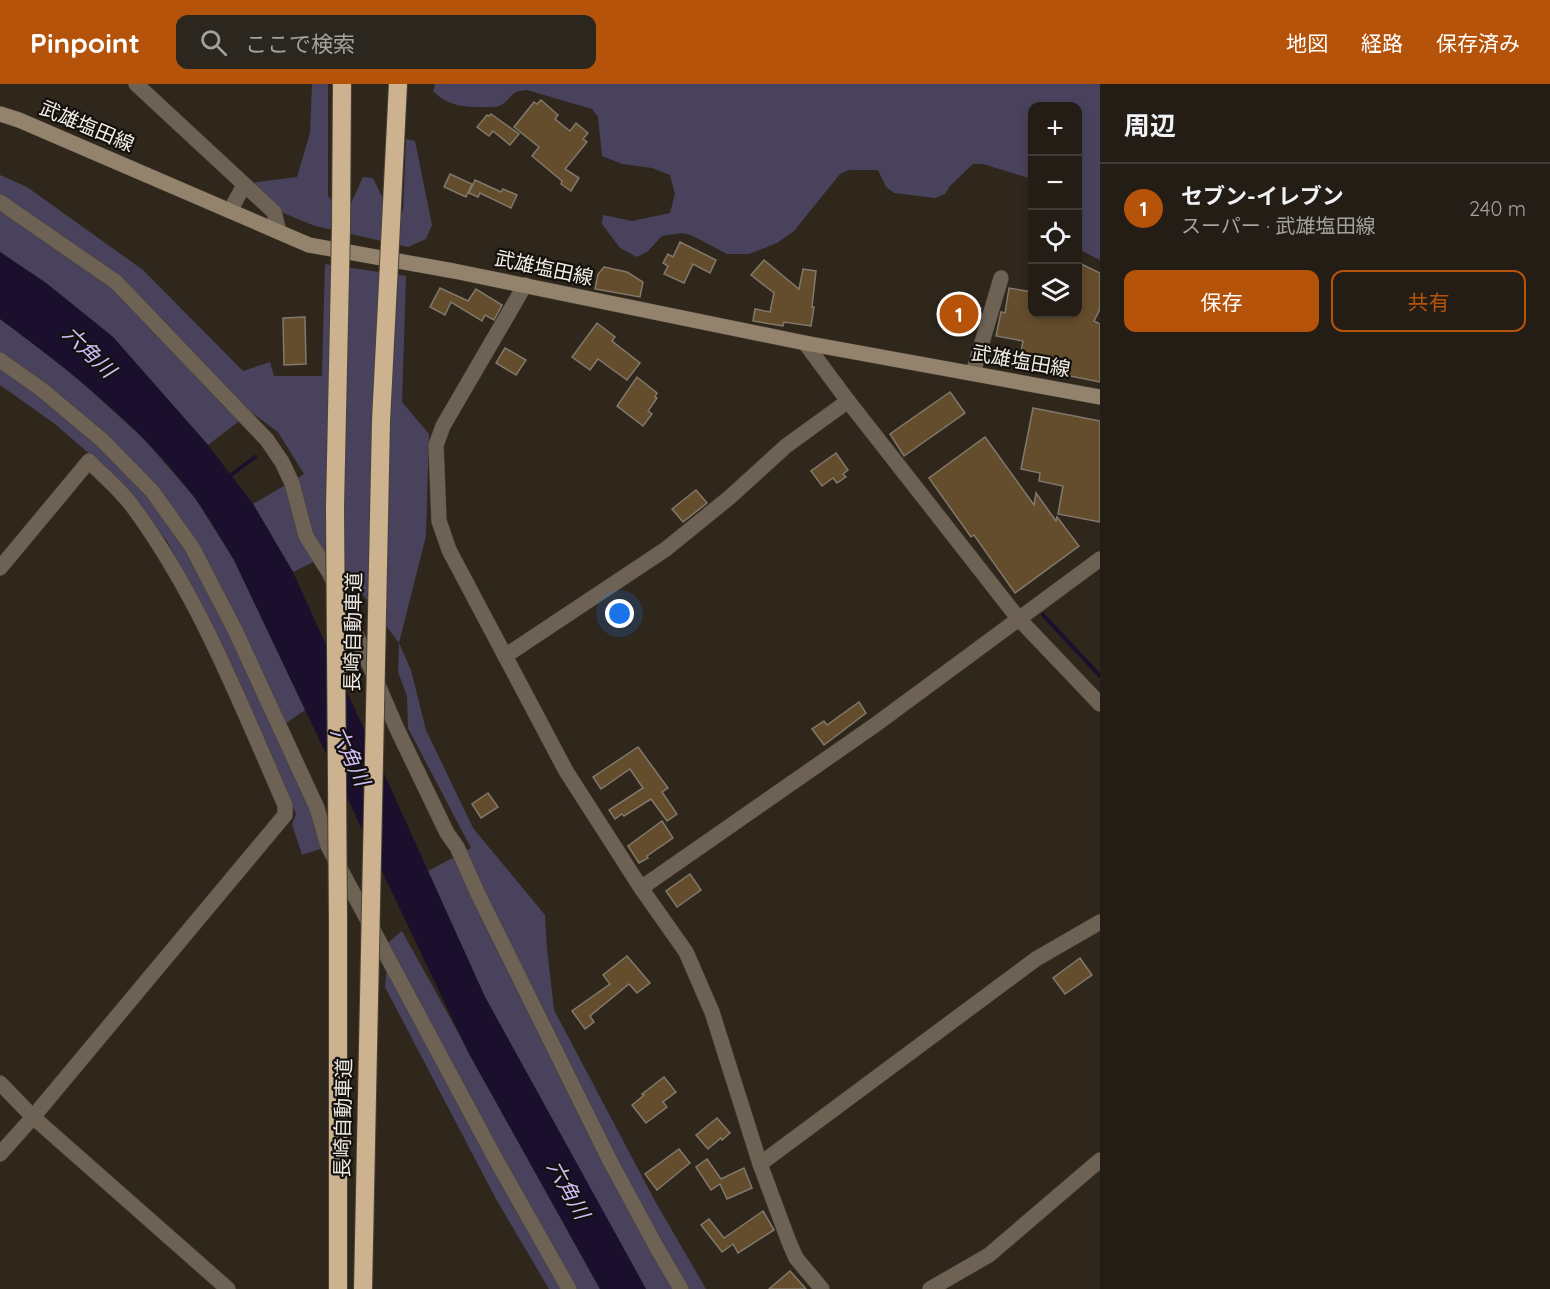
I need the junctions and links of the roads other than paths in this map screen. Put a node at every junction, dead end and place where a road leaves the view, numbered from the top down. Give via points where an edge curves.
1 (136, 84) edge
2 (342, 84) edge
3 (398, 84) edge
4 (0, 114) edge
5 (244, 185) junction
6 (0, 202) edge
7 (230, 211) junction
8 (279, 232) junction
9 (1001, 278) dead end
10 (525, 285) junction
11 (805, 343) junction
12 (0, 360) edge
13 (973, 373) junction
14 (1100, 397) edge
15 (848, 401) junction
16 (1100, 559) edge
17 (0, 568) edge
18 (1018, 618) junction
19 (505, 656) junction
20 (1100, 704) edge
21 (640, 888) junction
22 (1100, 922) edge
23 (0, 1083) edge
24 (33, 1117) junction
25 (0, 1154) edge
26 (1100, 1160) edge
27 (760, 1164) junction
28 (228, 1289) edge
29 (338, 1289) edge
30 (363, 1289) edge
31 (570, 1289) edge
32 (681, 1289) edge
33 (822, 1289) edge
34 (930, 1289) edge

1 - 5 street
2 - 29 highway, 長崎自動車道, bridge via 335,507
3 - 30 highway, 長崎自動車道, bridge via 381,422
4 - 7 main road, 武雄塩田線
5 - 7 street
5 - 8 street via 274,212
6 - 32 street via 116,282 267,441 282,462 292,483 306,536 330,574 442,823 458,847 609,1159
7 - 8 main road, 武雄塩田線
8 - 10 main road, 武雄塩田線 via 309,245
9 - 13 street
10 - 11 main road, 武雄塩田線
10 - 19 street via 442,426 436,445 439,521 449,550
11 - 13 main road, 武雄塩田線
11 - 15 street
12 - 31 street via 102,440 152,490 192,547 317,808 328,846 495,1158
13 - 14 main road, 武雄塩田線
15 - 18 street
15 - 19 street via 786,446 666,549
16 - 18 street
17 - 24 street via 89,461 132,505 170,561 211,637 285,805 285,815
18 - 20 street
18 - 21 street via 875,725
19 - 21 street via 566,771
21 - 27 street via 694,969 712,1012
22 - 27 street via 1036,959
23 - 24 street
24 - 25 street
24 - 28 street
26 - 34 street via 989,1255
27 - 33 street via 796,1258

